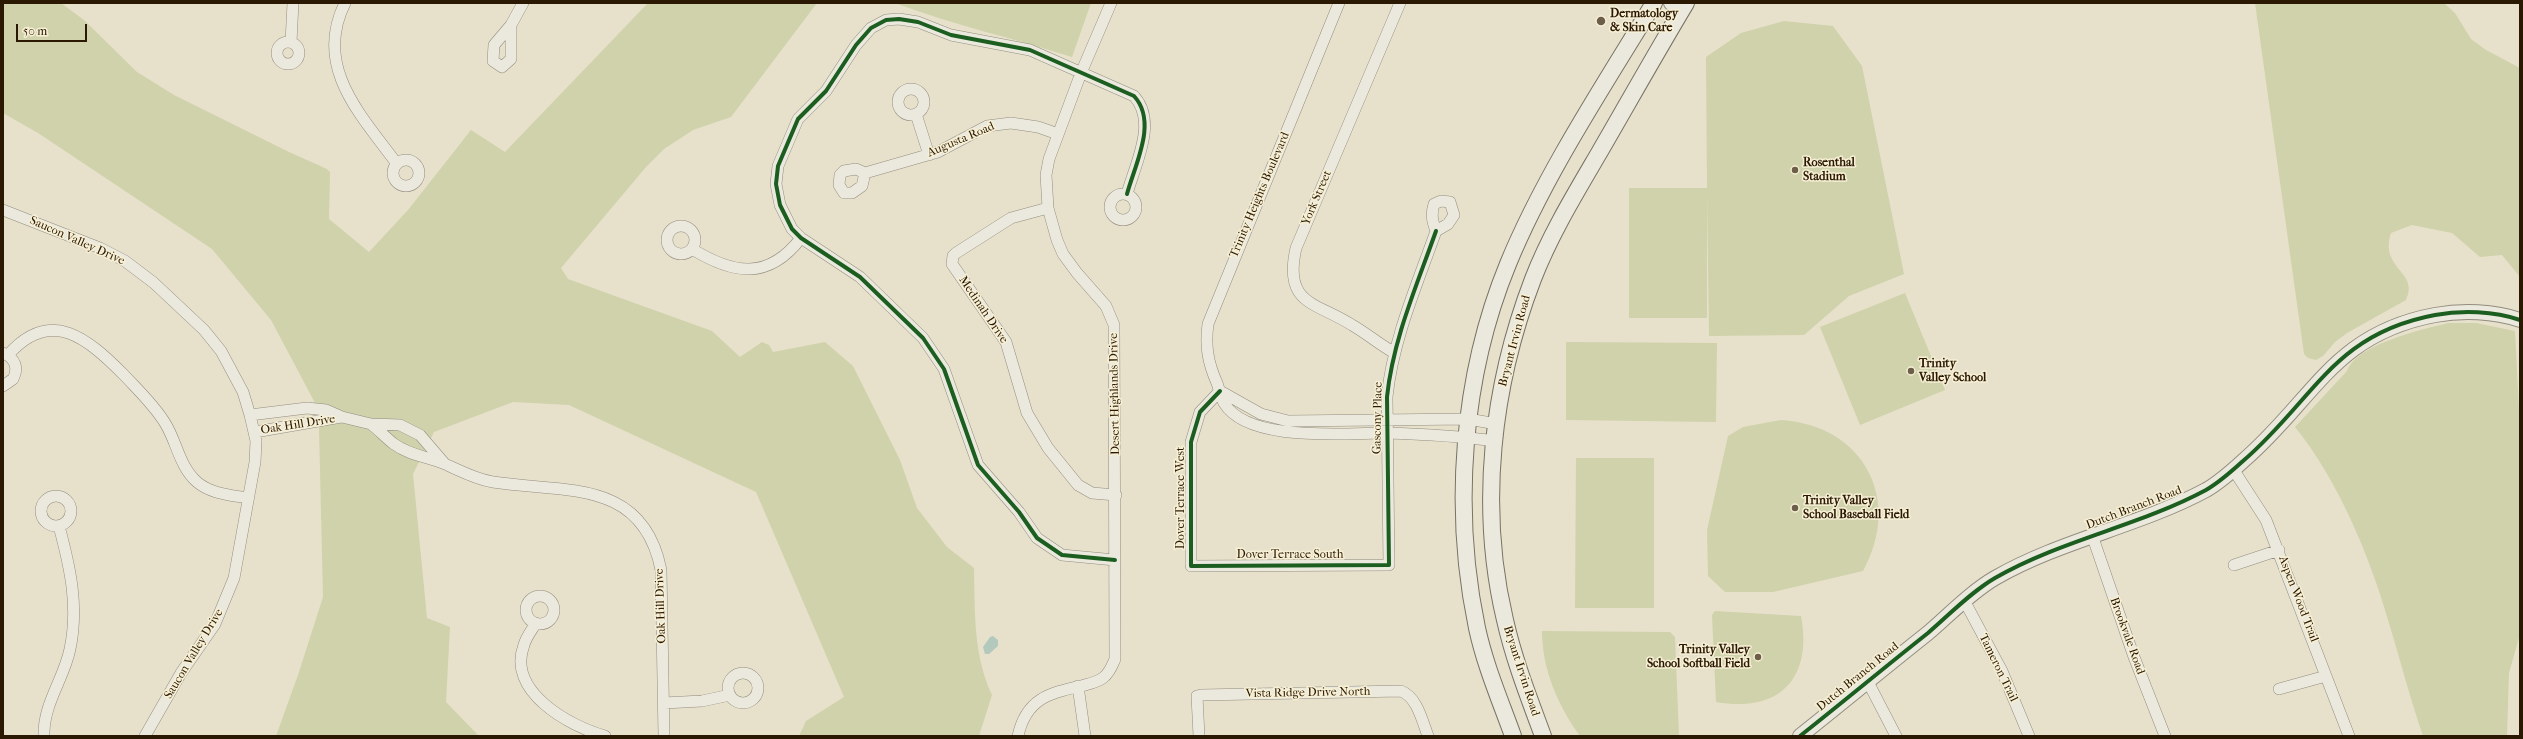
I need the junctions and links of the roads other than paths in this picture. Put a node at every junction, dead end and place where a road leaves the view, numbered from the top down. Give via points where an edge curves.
1 (293, 3) edge
2 (345, 3) edge
3 (523, 3) edge
4 (1111, 3) edge
5 (1339, 3) edge
6 (1400, 3) edge
7 (1654, 3) edge
8 (1680, 4) edge
9 (511, 25) dead end
10 (291, 42) dead end
11 (1081, 73) junction
12 (916, 114) dead end
13 (1058, 134) junction
14 (930, 155) junction
15 (397, 164) dead end
16 (865, 173) dead end
17 (1127, 194) dead end
18 (1048, 208) junction
19 (3, 210) edge
20 (1436, 231) dead end
21 (801, 238) junction
22 (692, 249) dead end
23 (2520, 320) edge
24 (1393, 352) junction
25 (5, 354) edge
26 (3, 386) edge
27 (1220, 390) junction
28 (250, 415) junction
29 (342, 417) junction
30 (1468, 419) junction
31 (1387, 420) junction
32 (371, 424) junction
33 (1496, 424) junction
34 (255, 432) junction
35 (1387, 433) junction
36 (1467, 437) junction
37 (1494, 441) junction
38 (444, 464) junction
39 (2233, 470) junction
40 (1116, 495) junction
41 (248, 498) junction
42 (59, 526) dead end
43 (2092, 535) junction
44 (2279, 550) junction
45 (1116, 560) junction
46 (1389, 565) joint
47 (2234, 565) dead end
48 (1191, 566) joint
49 (1965, 602) junction
50 (536, 623) dead end
51 (2326, 676) junction
52 (1868, 682) junction
53 (1078, 686) junction
54 (2279, 689) dead end
55 (730, 695) dead end
56 (664, 703) junction
57 (44, 736) edge
58 (144, 736) edge
59 (605, 736) edge
60 (664, 736) edge
61 (1018, 736) edge
62 (1085, 736) edge
63 (1199, 736) edge
64 (1428, 736) edge
65 (1513, 736) edge
66 (1543, 736) edge
67 (1800, 736) edge
68 (1896, 736) edge
69 (2029, 736) edge
70 (2165, 736) edge
71 (2349, 736) edge

1 - 10 street
2 - 15 street via 335,32 334,44 334,59 339,79
3 - 9 street
4 - 11 street, Desert Highlands Drive
5 - 27 street, Trinity Heights Boulevard via 1208,324 1206,352
6 - 24 street, York Street via 1296,248 1293,272 1300,293 1309,304 1353,325
7 - 30 main road via 1545,186 1508,263 1492,308
8 - 33 main road, Bryant Irvin Road via 1547,247 1522,311 1508,357
11 - 13 street, Desert Highlands Drive
11 - 17 street via 1126,91 1134,96 1143,108 1146,125
11 - 21 street via 1030,50 951,35 918,22 886,20 871,28 856,45 826,91 798,119 780,160 776,175 777,195 786,220
12 - 14 street
13 - 14 street, Augusta Road via 1026,125 987,126
13 - 18 street, Desert Highlands Drive via 1046,175
14 - 16 street, Augusta Road
18 - 40 street, Desert Highlands Drive via 1063,254 1106,306 1114,325
18 - 40 street, Medinah Drive via 1001,223 956,253 952,264 1006,342 1027,413 1048,448 1078,485 1092,493
19 - 28 street, Saucon Valley Drive via 100,248 125,261 154,283 204,330 221,351 240,386
20 - 24 street, Gascony Place
21 - 22 street via 779,259 757,268 725,267
21 - 45 street via 860,277 923,338 944,369 978,465 1019,512 1037,538 1062,555
23 - 39 street, Dutch Branch Road via 2491,313 2446,314 2409,320 2375,334 2342,357 2280,427
24 - 31 street, Gascony Place via 1387,397
25 - 26 street via 15,363 15,374 13,379
25 - 41 street via 37,333 58,330 91,343 154,407 166,426 184,466 197,481 208,489
27 - 31 street via 1261,414 1276,419
27 - 35 street, Trinity Heights Boulevard via 1224,403 1236,414 1247,421 1278,432
27 - 48 street, Dover Terrace West via 1200,412 1191,442
28 - 29 street, Oak Hill Drive via 306,408 326,410
28 - 34 street, Saucon Valley Drive
29 - 32 street, Oak Hill Drive
29 - 34 street, Oak Hill Drive
30 - 31 street
30 - 33 street
30 - 36 main road
31 - 35 street, Gascony Place
32 - 38 street, Oak Hill Drive via 395,444
32 - 38 street, Oak Hill Drive via 400,425 420,434
33 - 37 main road, Bryant Irvin Road
34 - 41 street, Saucon Valley Drive via 255,462
35 - 36 street, Trinity Heights Boulevard
35 - 46 street, Gascony Place
36 - 37 street, Trinity Heights Boulevard
36 - 65 main road via 1464,498 1470,581 1477,628
37 - 66 main road, Bryant Irvin Road via 1491,501 1498,581 1517,664
38 - 56 street, Oak Hill Drive via 464,474 492,482 585,491 609,500 642,523 657,550 661,570
39 - 43 street, Dutch Branch Road via 2207,489 2167,508
39 - 44 street, Aspen Wood Trail via 2266,520
40 - 45 street, Desert Highlands Drive
41 - 58 street, Saucon Valley Drive via 234,578 227,598 215,624
42 - 57 street via 75,599 70,650 43,721
43 - 49 street, Dutch Branch Road via 2067,544 1996,578
43 - 70 street, Brookvale Road via 2134,657
44 - 47 street
44 - 51 street, Aspen Wood Trail
45 - 53 street, Desert Highlands Drive via 1115,659 1111,670 1103,678
46 - 48 street, Dover Terrace South
49 - 52 street, Dutch Branch Road
49 - 69 street, Tameron Trail via 2002,671
50 - 59 street via 523,645 522,674 528,686 547,708
51 - 54 street
51 - 71 street, Aspen Wood Trail
52 - 67 street, Dutch Branch Road
52 - 68 street
53 - 61 street, Desert Highlands Drive via 1050,692 1036,702 1027,714
53 - 62 street
55 - 56 street via 702,701
56 - 60 street, Oak Hill Drive
63 - 64 street, Vista Ridge Drive North via 1197,696 1401,691 1409,694

